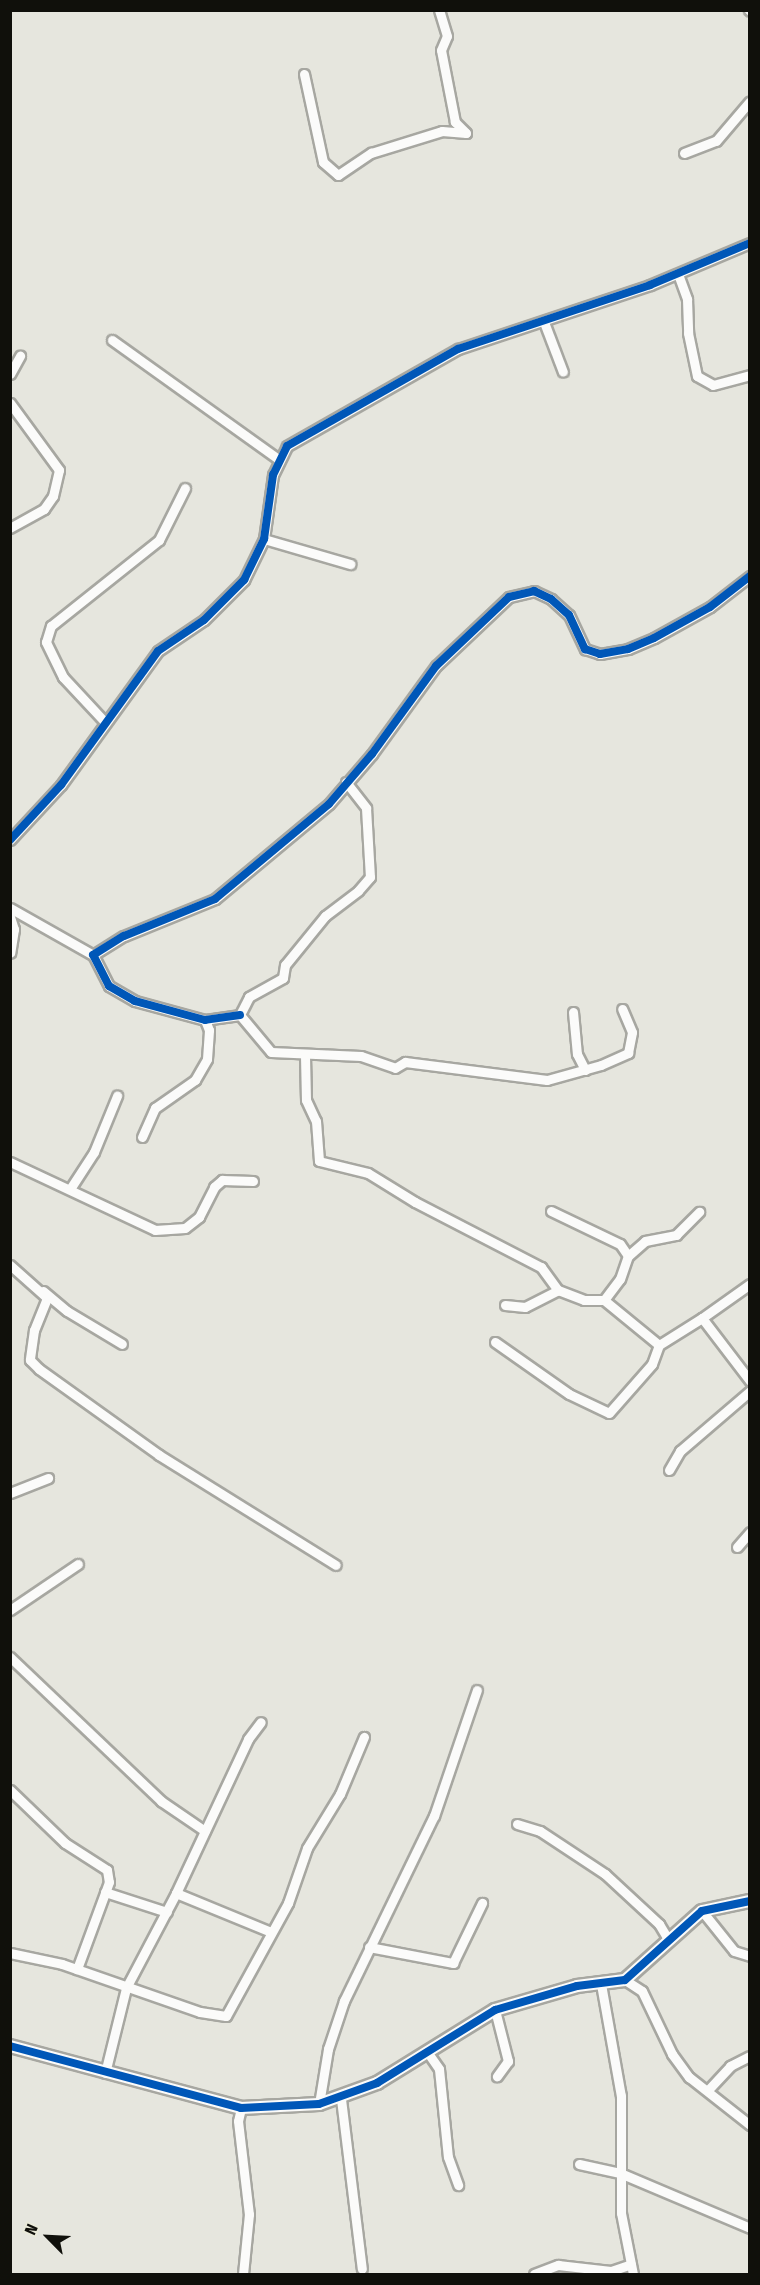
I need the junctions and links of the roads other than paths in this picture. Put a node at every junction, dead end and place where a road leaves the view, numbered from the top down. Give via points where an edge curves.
1 (438, 10) edge
2 (304, 74) dead end
3 (750, 101) edge
4 (684, 153) dead end
5 (750, 243) edge
6 (678, 274) junction
7 (544, 322) junction
8 (112, 340) dead end
9 (20, 356) dead end
10 (563, 372) dead end
11 (10, 374) edge
12 (750, 375) edge
13 (10, 403) edge
14 (278, 459) junction
15 (185, 488) dead end
16 (10, 528) edge
17 (264, 539) junction
18 (350, 564) dead end
19 (750, 576) edge
20 (104, 721) junction
21 (346, 782) junction
22 (10, 840) edge
23 (10, 908) edge
24 (10, 917) edge
25 (10, 953) edge
26 (93, 955) junction
27 (622, 1009) dead end
28 (573, 1012) dead end
29 (240, 1015) junction
30 (205, 1020) junction
31 (305, 1056) junction
32 (585, 1071) junction
33 (117, 1096) dead end
34 (142, 1137) dead end
35 (10, 1162) edge
36 (253, 1181) dead end
37 (70, 1189) junction
38 (551, 1211) dead end
39 (699, 1212) dead end
40 (628, 1256) junction
41 (10, 1265) edge
42 (750, 1284) edge
43 (38, 1288) junction
44 (558, 1290) junction
45 (604, 1300) junction
46 (505, 1305) dead end
47 (702, 1318) junction
48 (495, 1342) dead end
49 (122, 1344) dead end
50 (659, 1345) junction
51 (750, 1381) edge
52 (750, 1391) edge
53 (669, 1470) dead end
54 (48, 1478) dead end
55 (10, 1493) edge
56 (750, 1532) edge
57 (737, 1547) dead end
58 (78, 1564) dead end
59 (336, 1565) dead end
60 (10, 1610) edge
61 (10, 1657) edge
62 (477, 1689) dead end
63 (261, 1722) dead end
64 (364, 1737) dead end
65 (10, 1790) edge
66 (517, 1824) dead end
67 (204, 1831) junction
68 (105, 1892) junction
69 (176, 1893) junction
70 (750, 1901) edge
71 (482, 1903) dead end
72 (702, 1911) junction
73 (167, 1912) junction
74 (271, 1932) junction
75 (668, 1939) junction
76 (369, 1947) junction
77 (10, 1953) edge
78 (750, 1956) edge
79 (77, 1969) junction
80 (625, 1980) junction
81 (601, 1984) junction
82 (126, 1988) junction
83 (495, 2010) junction
84 (10, 2046) edge
85 (428, 2053) junction
86 (750, 2056) edge
87 (105, 2073) junction
88 (497, 2076) dead end
89 (708, 2090) junction
90 (341, 2099) junction
91 (319, 2104) junction
92 (241, 2108) junction
93 (750, 2125) edge
94 (579, 2163) dead end
95 (620, 2173) junction
96 (458, 2185) dead end
97 (750, 2228) edge
98 (631, 2264) junction
99 (362, 2269) dead end
100 (243, 2274) edge
101 (534, 2274) edge
102 (633, 2274) edge

1 - 2 street via 447,36 441,50 455,122 466,133 442,131 371,153 338,175 323,162
3 - 4 street via 716,141
5 - 6 street
6 - 7 street
6 - 12 street via 687,299 688,333 697,376 713,385
7 - 10 street
7 - 14 street via 458,349 303,434
8 - 14 street
9 - 11 street
13 - 16 street via 59,470 53,496 44,509
14 - 17 street via 267,497
15 - 20 street via 159,540 51,626 46,642 63,677
17 - 18 street
17 - 20 street via 244,580 204,620 158,651
19 - 21 street via 710,608 654,638 628,649 600,654 585,649 569,615 550,599 534,591 509,597 436,666 372,754
20 - 22 street via 61,785
21 - 26 street via 329,804 215,899 124,936
21 - 29 street via 366,808 370,877 325,916 285,965 283,978 249,997
23 - 26 street
24 - 25 street via 14,929
26 - 30 street via 109,986 135,1001
27 - 32 street via 632,1032 628,1053
28 - 32 street via 576,1054
29 - 30 street via 224,1014
29 - 31 street via 271,1052
30 - 34 street via 209,1030 207,1059 195,1080 155,1108
31 - 32 street via 361,1056 395,1068 405,1062 547,1080
31 - 44 street via 306,1100 316,1122 319,1161 368,1173 415,1202 541,1267
33 - 37 street via 94,1152
35 - 37 street
36 - 37 street via 222,1180 214,1187 199,1217 185,1228 169,1230 154,1230
38 - 40 street via 620,1244
39 - 40 street via 676,1235 645,1241
40 - 45 street via 620,1279
41 - 43 street
42 - 47 street
43 - 49 street via 67,1311
43 - 59 street via 47,1298 34,1330 30,1360 39,1369 159,1455
44 - 45 street via 584,1299
44 - 46 street via 525,1307
45 - 50 street
47 - 50 street
47 - 51 street
48 - 50 street via 570,1394 609,1413 652,1364
52 - 53 street via 680,1451
54 - 55 street
56 - 57 street
58 - 60 street
61 - 67 street via 161,1802
62 - 76 street via 434,1816
63 - 67 street via 248,1739
64 - 74 street via 340,1794 307,1848 288,1903
65 - 68 street via 65,1843 106,1870 109,1882
66 - 75 street via 540,1831 605,1874 658,1924
67 - 69 street
68 - 73 street
68 - 79 street
69 - 73 street
69 - 74 street
70 - 72 street
71 - 76 street via 453,1963
72 - 75 street
72 - 78 street via 734,1951
73 - 82 street
74 - 82 street via 226,2016
75 - 80 street
76 - 91 street via 328,2049
77 - 79 street
79 - 82 street
80 - 81 street
80 - 89 street via 642,1991 672,2054 689,2077
81 - 83 street via 577,1986
81 - 95 street via 621,2096
82 - 87 street
83 - 85 street
83 - 88 street via 508,2061
84 - 87 street
85 - 90 street
85 - 96 street via 439,2070 448,2157
86 - 89 street via 730,2066
87 - 92 street
89 - 93 street
90 - 91 street
90 - 99 street
91 - 92 street
92 - 100 street via 238,2121 249,2214
94 - 95 street
95 - 97 street
95 - 98 street via 621,2213
98 - 101 street via 611,2271 558,2265
98 - 102 street

